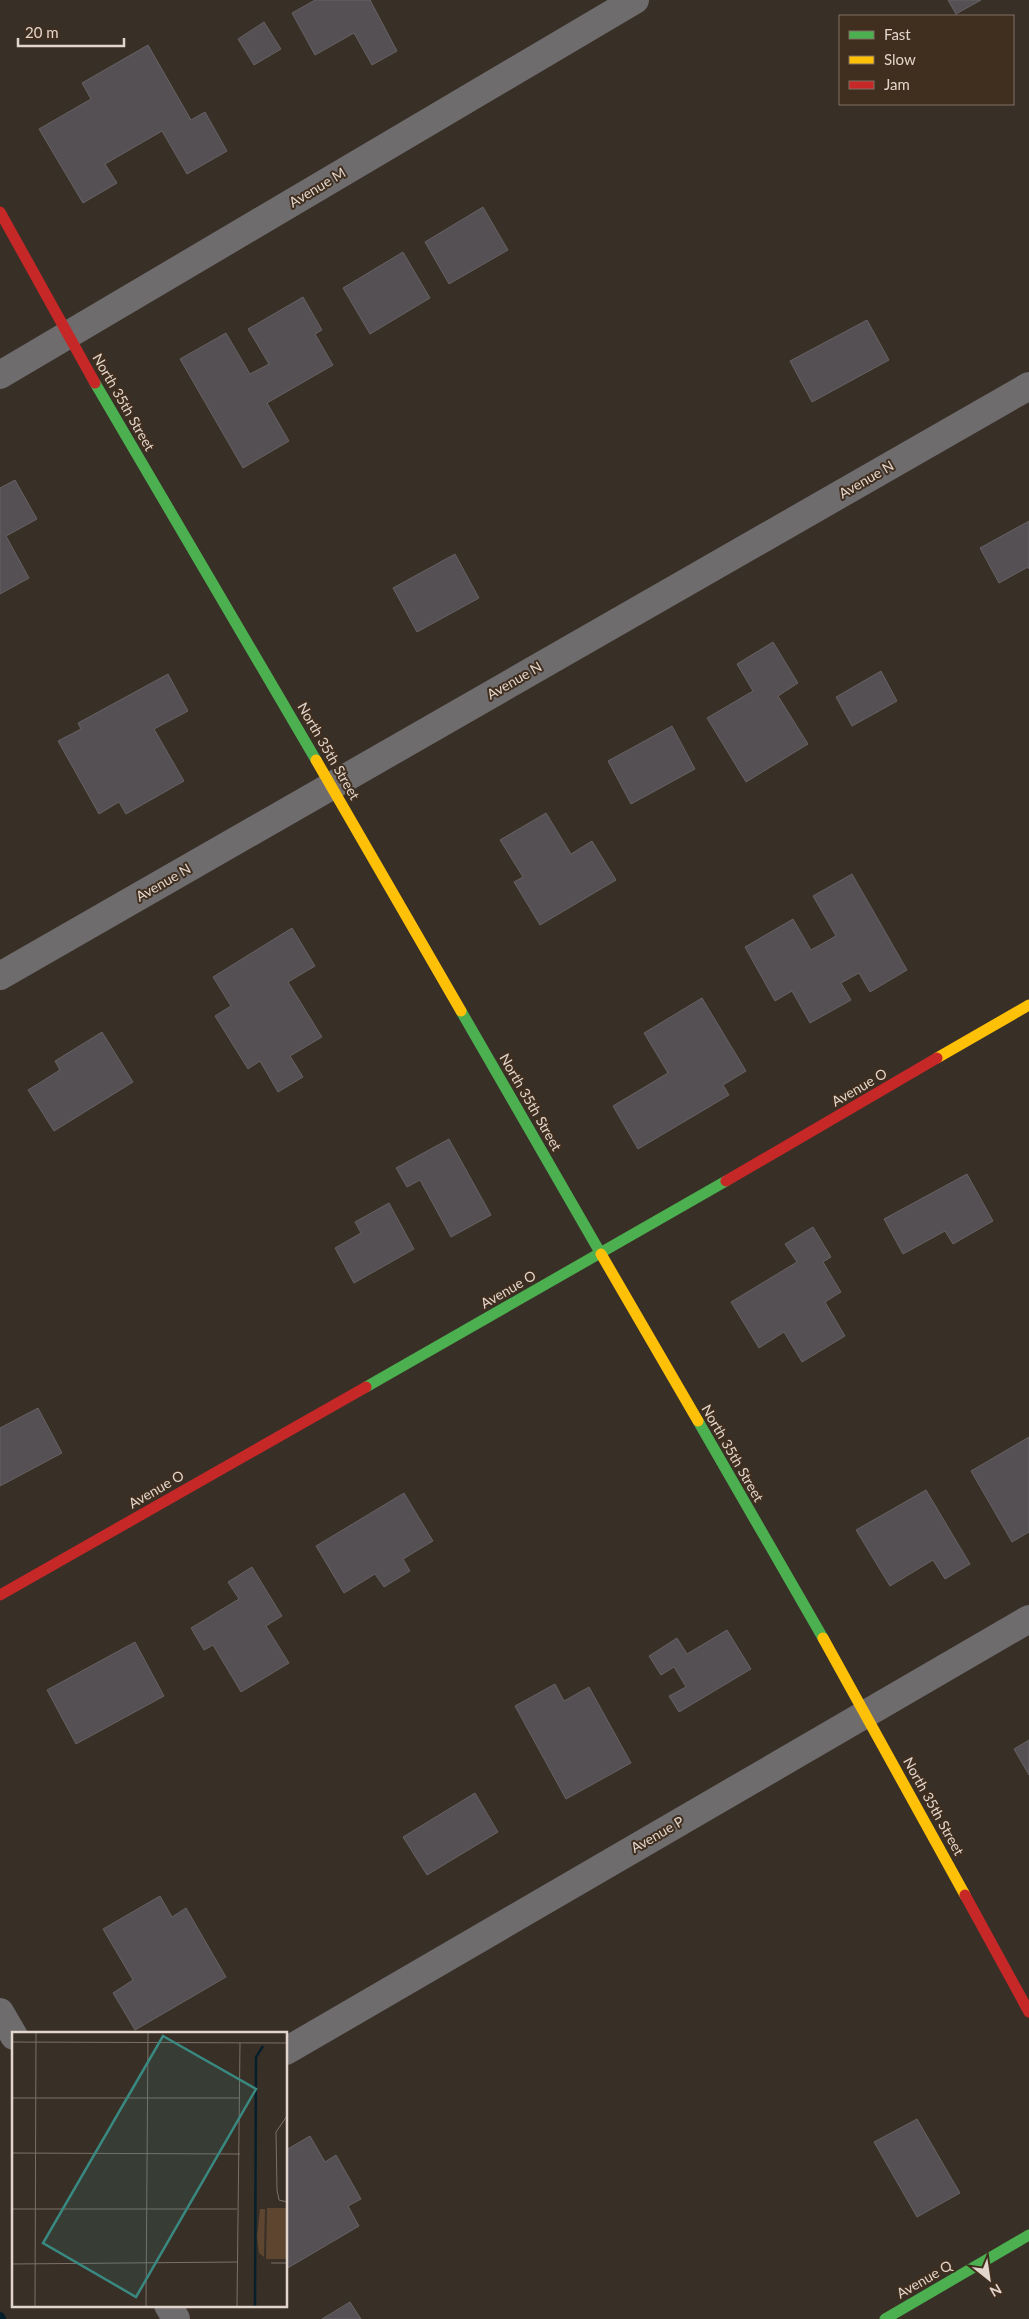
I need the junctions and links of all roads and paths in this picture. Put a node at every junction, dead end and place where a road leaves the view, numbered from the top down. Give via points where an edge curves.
1 (635, 0) edge
2 (0, 212) edge
3 (67, 335) junction
4 (0, 375) edge
5 (1029, 386) edge
6 (331, 785) junction
7 (0, 976) edge
8 (1029, 1005) edge
9 (601, 1254) junction
10 (0, 1594) edge
11 (1029, 1619) edge
12 (866, 1713) junction
13 (0, 2012) edge
14 (1029, 2012) edge
15 (12, 2033) edge
16 (288, 2050) edge
17 (1029, 2235) edge
18 (169, 2306) edge
19 (176, 2319) edge
20 (886, 2319) edge

1 - 3 street, Avenue M
2 - 3 street, North 35th Street
3 - 4 street, Avenue M
3 - 6 street, North 35th Street
5 - 6 street, Avenue N
6 - 7 street, Avenue N
6 - 9 street, North 35th Street
8 - 9 street, Avenue O
9 - 10 street, Avenue O
9 - 12 street, North 35th Street
11 - 12 street, Avenue P
12 - 14 street, North 35th Street
12 - 16 street, Avenue P
13 - 15 street
17 - 20 street, Avenue Q
18 - 19 street

